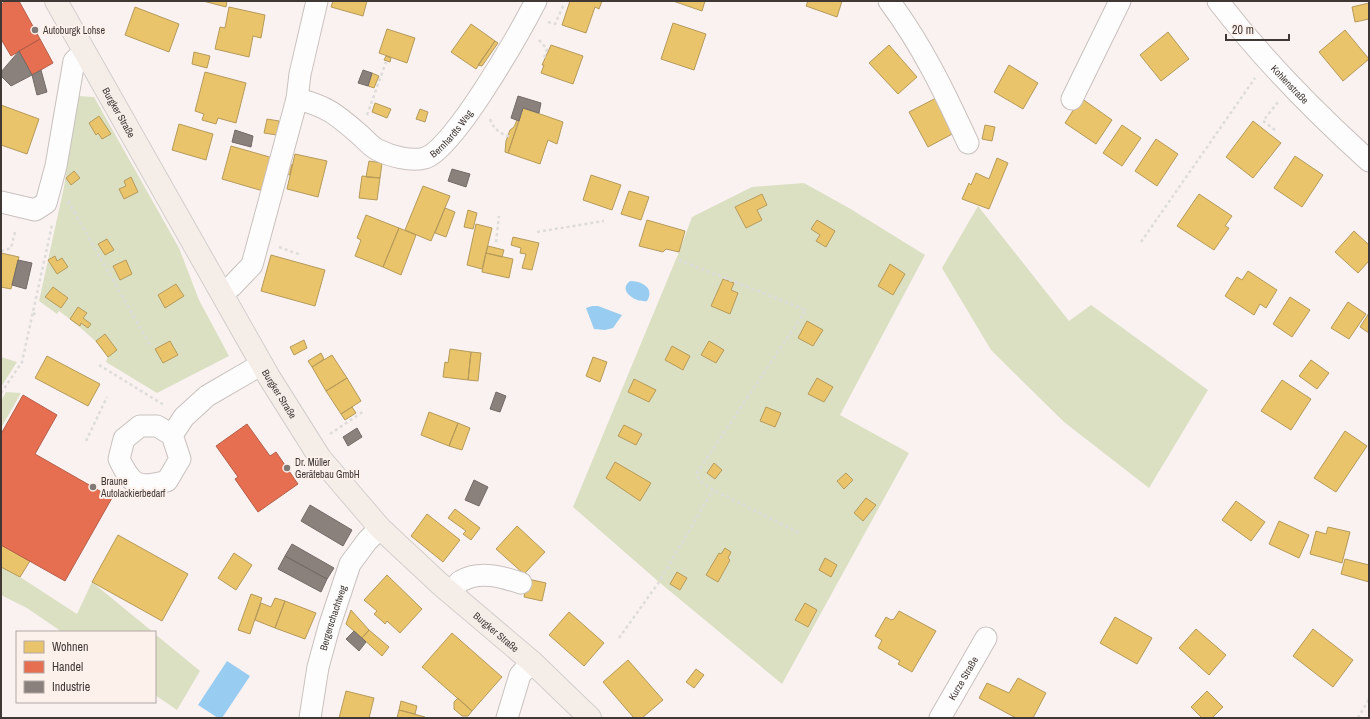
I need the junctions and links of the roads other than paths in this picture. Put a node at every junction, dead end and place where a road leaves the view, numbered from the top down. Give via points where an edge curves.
1 (56, 1) edge
2 (317, 1) edge
3 (536, 1) edge
4 (889, 1) edge
5 (1120, 1) edge
6 (1218, 1) edge
7 (84, 52) junction
8 (297, 99) junction
9 (1072, 99) dead end
10 (968, 143) dead end
11 (1369, 162) edge
12 (1, 202) edge
13 (222, 293) junction
14 (262, 364) junction
15 (172, 435) junction
16 (380, 528) junction
17 (522, 583) dead end
18 (451, 594) junction
19 (986, 638) dead end
20 (532, 662) junction
21 (310, 718) edge
22 (507, 718) edge
23 (590, 718) edge
24 (940, 718) edge

1 - 7 main road, Burgker Straße
2 - 8 street via 300,74
3 - 8 street, Bernhardts Weg via 492,78 459,125 447,141 424,158 402,158 377,150 332,111
4 - 10 street via 922,48
5 - 9 street
6 - 11 street, Kohlenstraße via 1237,26 1312,107
7 - 12 street via 74,61 56,166 46,203 35,210
7 - 13 main road, Burgker Straße
8 - 13 street via 252,264
13 - 14 main road, Burgker Straße
14 - 15 street via 207,396 184,417
14 - 16 main road, Burgker Straße via 320,458
15 - 15 street via 157,426 140,426 124,439 119,459 128,478 147,486 173,486 180,459
16 - 18 main road, Burgker Straße
16 - 21 street, Bergerschachtweg via 350,564 318,667
17 - 18 street via 499,576 480,576 460,581
18 - 20 main road, Burgker Straße
19 - 24 street, Kurze Straße
20 - 22 street via 520,675
20 - 23 main road, Burgker Straße

